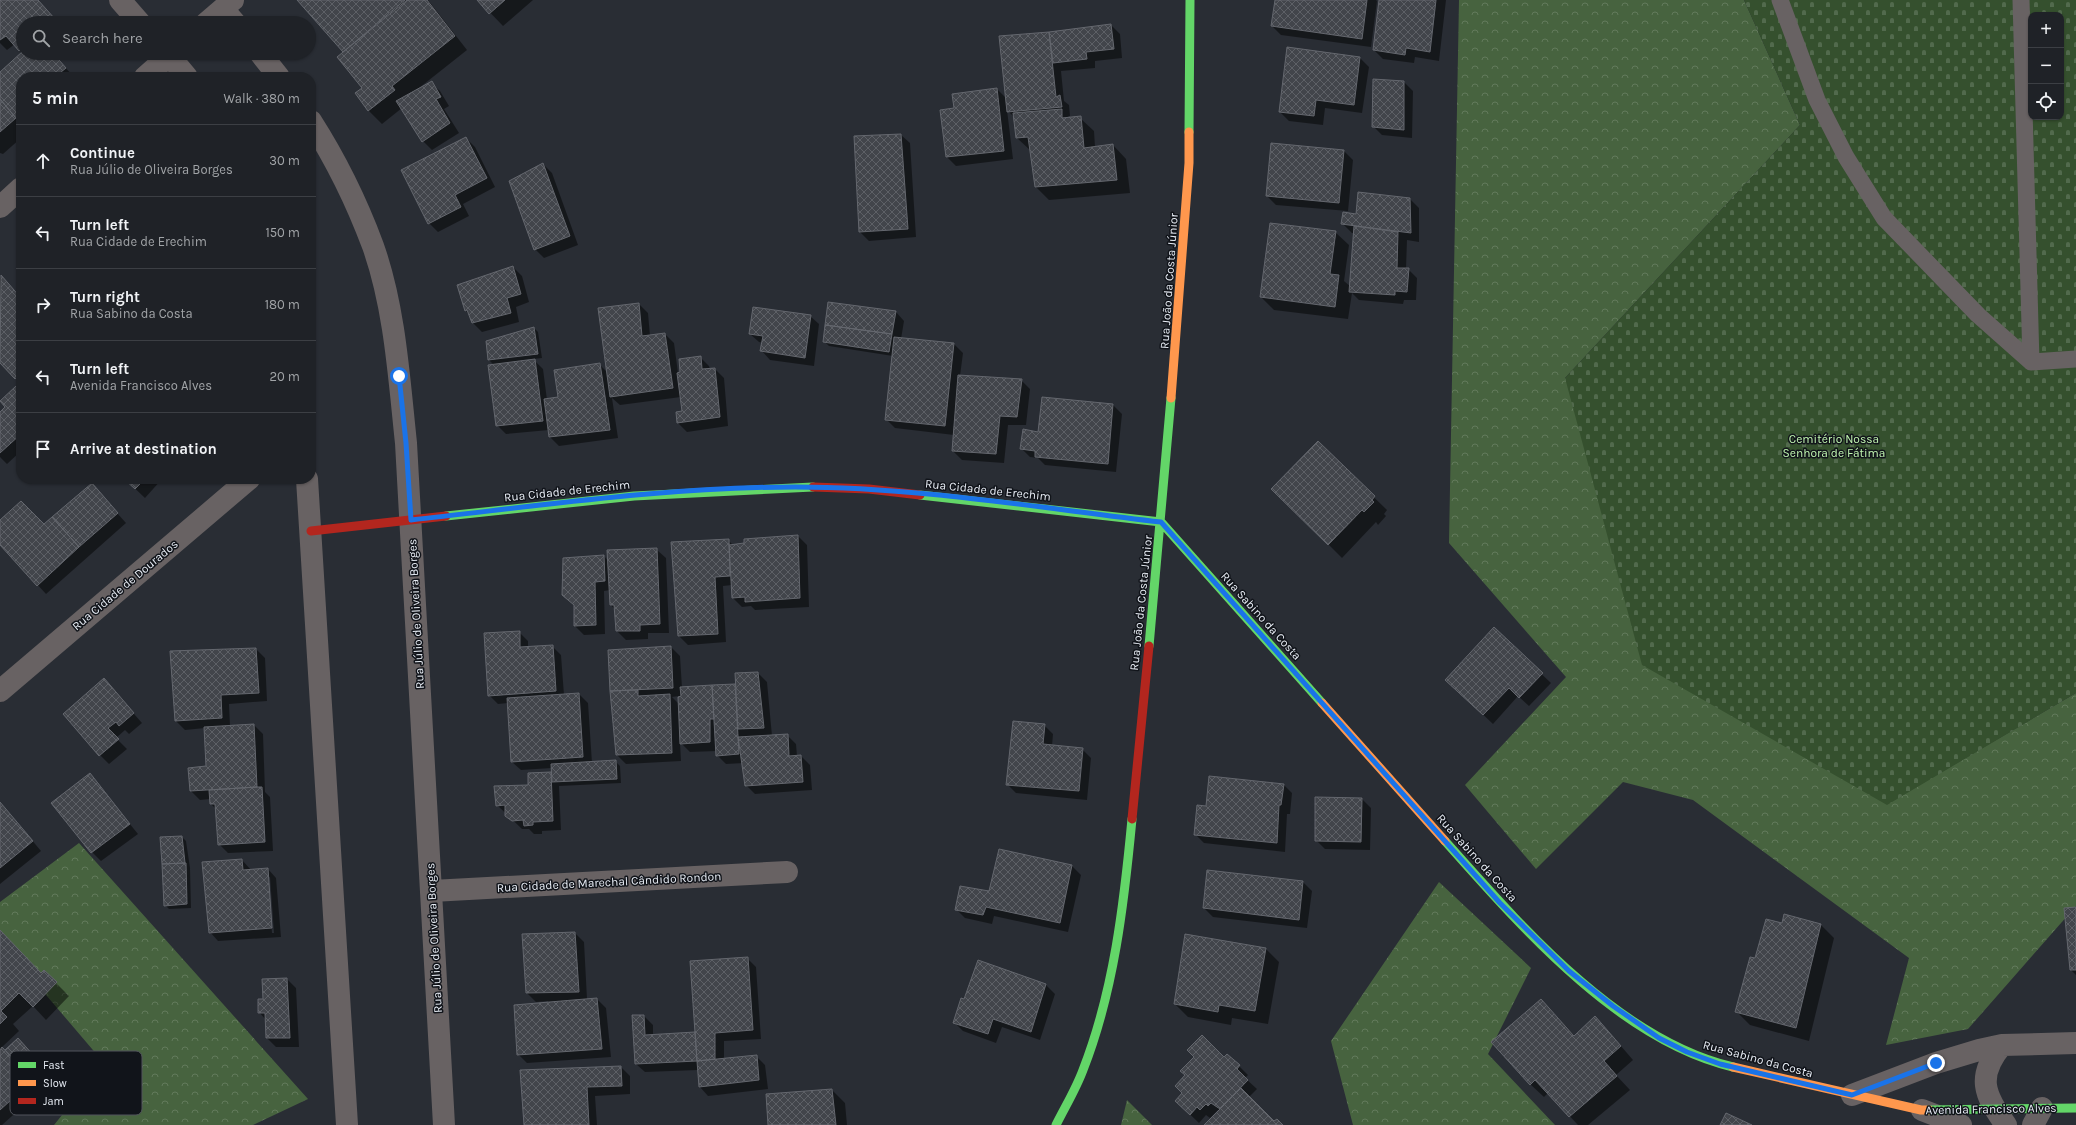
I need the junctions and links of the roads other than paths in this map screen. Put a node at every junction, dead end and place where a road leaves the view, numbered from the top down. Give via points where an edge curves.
1 (120, 0) edge
2 (1190, 0) edge
3 (1780, 0) edge
4 (2021, 0) edge
5 (230, 11) edge
6 (134, 16) edge
7 (220, 16) edge
8 (163, 60) edge
9 (174, 60) edge
10 (266, 60) edge
11 (150, 72) edge
12 (183, 72) edge
13 (275, 72) edge
14 (316, 130) edge
15 (16, 193) edge
16 (0, 207) edge
17 (2076, 359) edge
18 (2032, 362) junction
19 (243, 484) edge
20 (307, 484) edge
21 (411, 520) junction
22 (1161, 522) junction
23 (311, 532) junction
24 (0, 691) edge
25 (787, 872) dead end
26 (432, 891) junction
27 (2076, 1043) edge
28 (2002, 1045) junction
29 (1852, 1095) junction
30 (2076, 1108) edge
31 (1921, 1110) junction
32 (2001, 1117) edge
33 (2038, 1117) edge
34 (347, 1125) edge
35 (444, 1125) edge
36 (1056, 1125) edge
37 (1961, 1125) edge

1 - 6 street
2 - 22 street, Rua João da Costa Júnior via 1189,163
3 - 18 lane via 1817,100 1846,157 1884,218 1978,315
4 - 18 lane
5 - 7 street
8 - 11 street
9 - 12 street
10 - 13 street
14 - 21 street, Rua Júlio de Oliveira Borges via 345,181 373,246 384,285 399,376
15 - 16 street
17 - 18 lane
19 - 24 street, Rua Cidade de Dourados
20 - 23 street
21 - 22 street, Rua Cidade de Erechim via 634,496 795,487 884,491
21 - 23 street, Rua Cidade de Erechim
21 - 26 street, Rua Júlio de Oliveira Borges
22 - 29 street, Rua Sabino da Costa via 1500,903 1569,971 1659,1038 1687,1052 1720,1064
22 - 36 street, Rua João da Costa Júnior via 1126,882 1114,958 1101,1015 1083,1071
23 - 34 street
25 - 26 street, Rua Cidade de Marechal Cândido Rondon
26 - 35 street, Rua Júlio de Oliveira Borges
27 - 28 street
28 - 29 street via 1936,1063
28 - 32 street via 1991,1058 1986,1075 1987,1093
29 - 31 street, Avenida Francisco Alves
30 - 33 street, Avenida Francisco Alves
31 - 32 street, Avenida Francisco Alves
31 - 37 street
32 - 33 street, Avenida Francisco Alves

